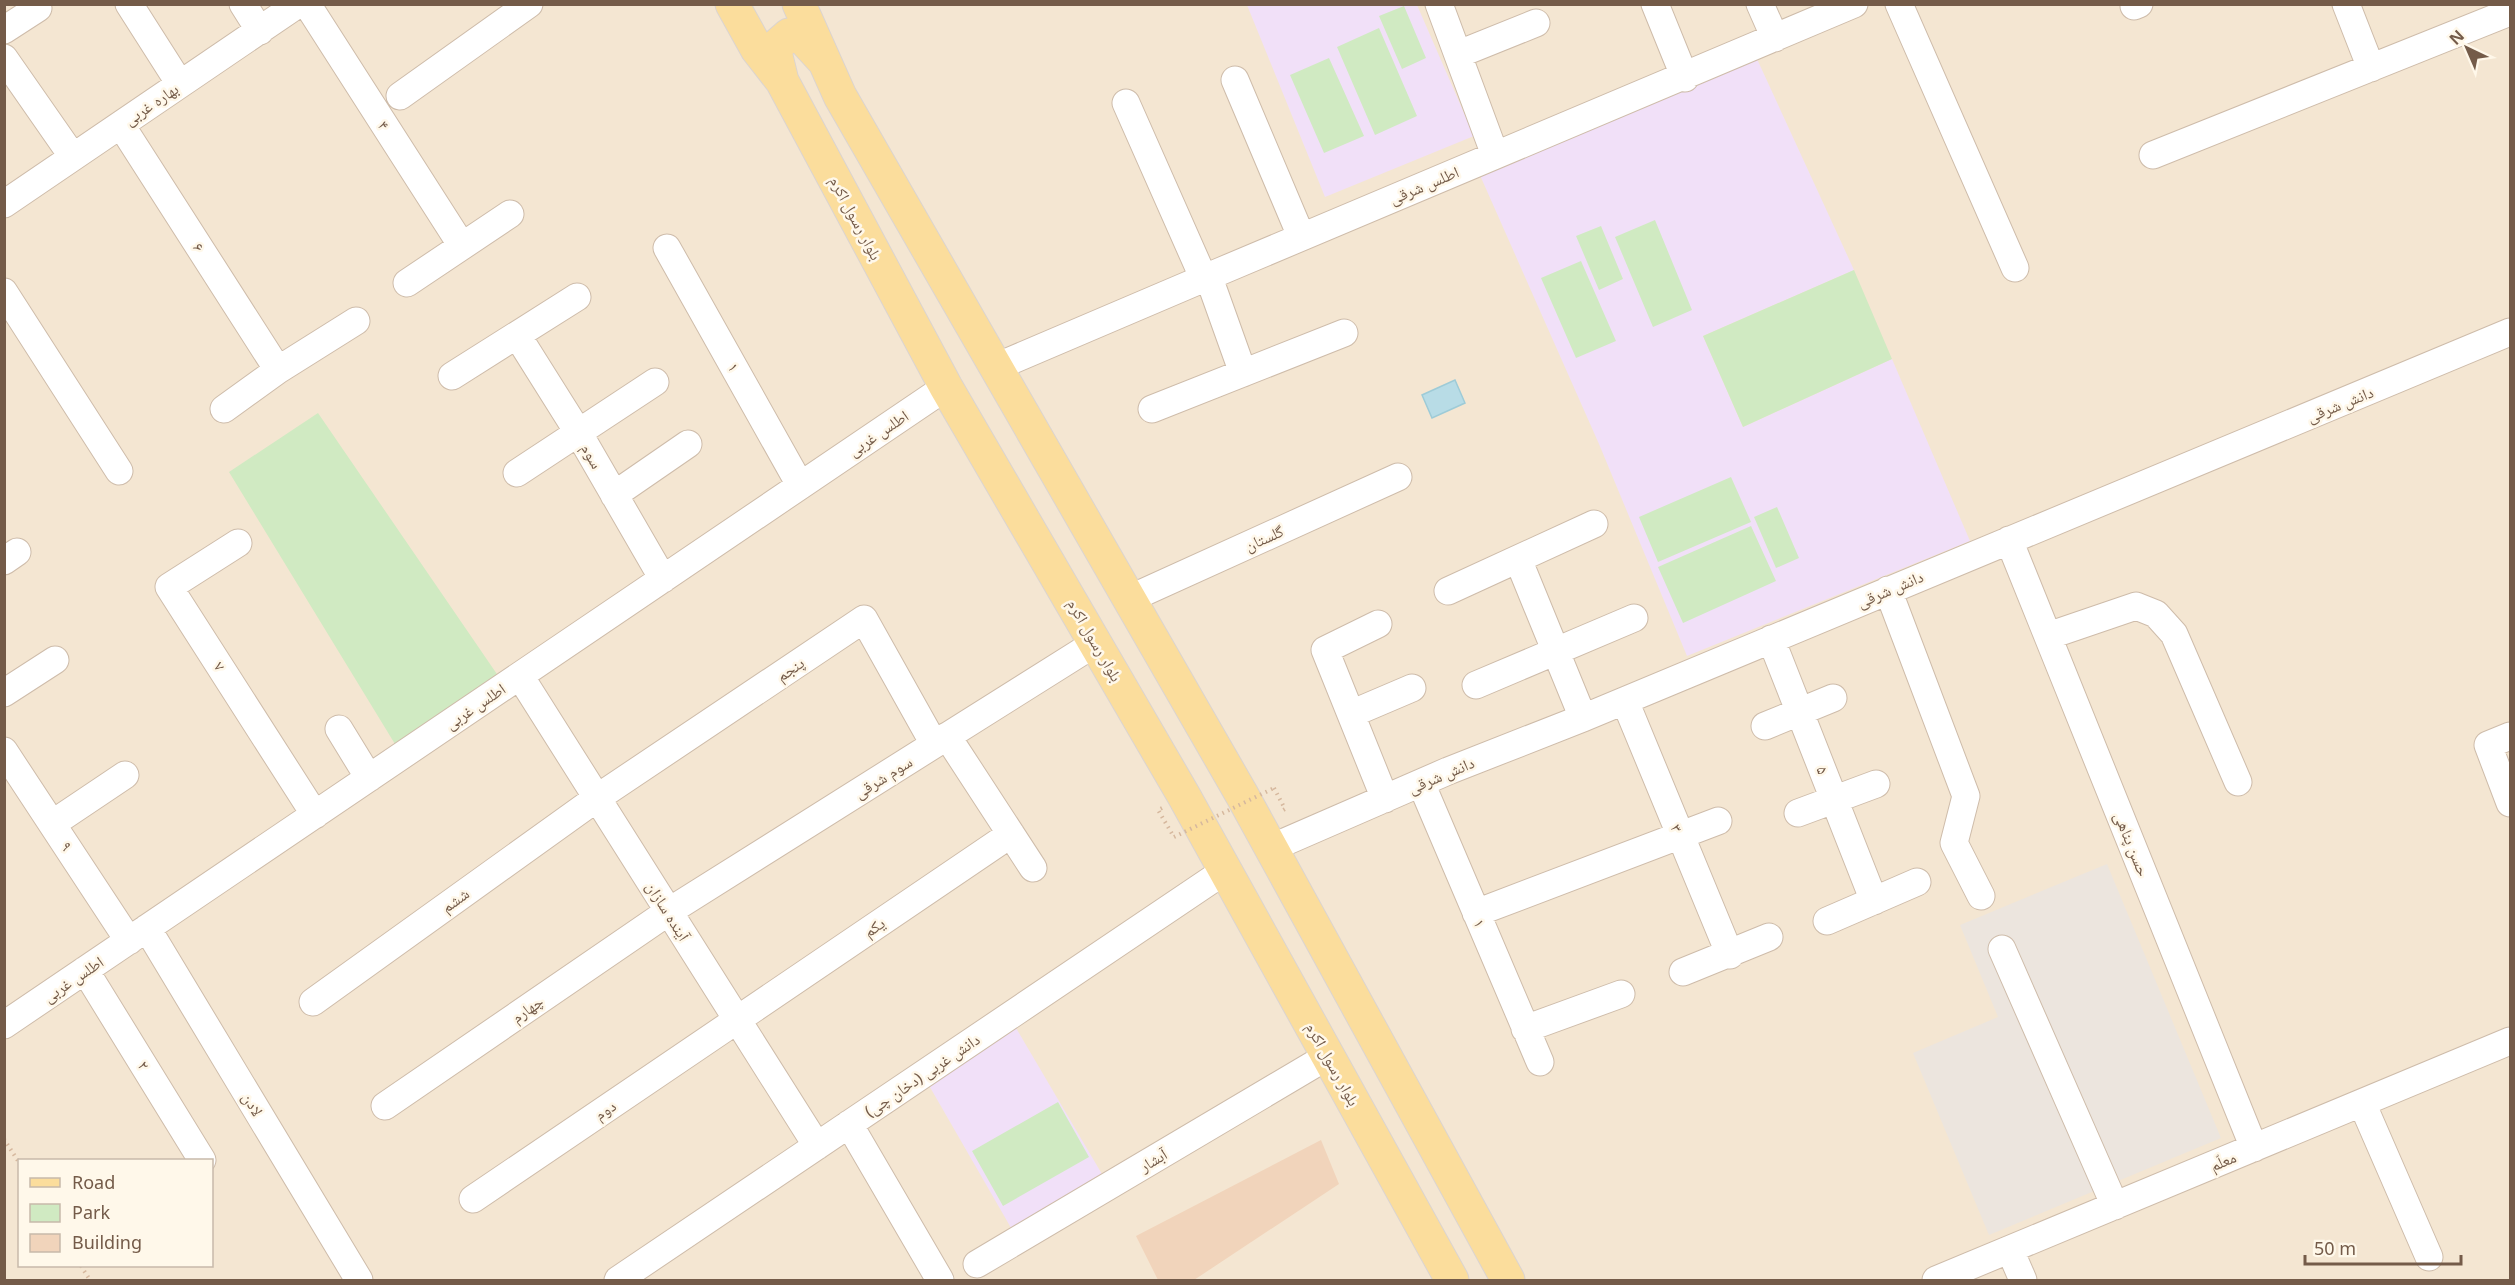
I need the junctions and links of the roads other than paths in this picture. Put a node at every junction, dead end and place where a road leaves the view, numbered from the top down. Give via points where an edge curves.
1 (129, 4) edge
2 (243, 4) edge
3 (298, 4) edge
4 (307, 4) edge
5 (529, 4) edge
6 (732, 4) edge
7 (799, 4) edge
8 (1439, 4) edge
9 (1655, 4) edge
10 (1760, 4) edge
11 (1854, 4) edge
12 (1899, 4) edge
13 (2346, 4) edge
14 (38, 8) dead end
15 (2511, 12) edge
16 (1536, 23) dead end
17 (4, 30) edge
18 (260, 31) junction
19 (1775, 38) junction
20 (1459, 54) junction
21 (4, 58) edge
22 (826, 63) junction
23 (2371, 68) junction
24 (1685, 78) junction
25 (1235, 80) dead end
26 (782, 81) junction
27 (180, 84) junction
28 (400, 96) dead end
29 (1126, 104) dead end
30 (121, 125) junction
31 (2153, 155) dead end
32 (1495, 156) junction
33 (73, 157) junction
34 (4, 204) edge
35 (510, 214) dead end
36 (1301, 237) junction
37 (462, 246) junction
38 (667, 248) dead end
39 (2015, 268) dead end
40 (1206, 276) junction
41 (407, 283) dead end
42 (4, 292) edge
43 (577, 297) dead end
44 (356, 321) dead end
45 (2511, 332) edge
46 (1344, 333) dead end
47 (517, 335) junction
48 (996, 367) junction
49 (278, 370) junction
50 (1243, 373) junction
51 (452, 376) dead end
52 (655, 382) dead end
53 (946, 387) junction
54 (224, 409) dead end
55 (1152, 409) dead end
56 (578, 432) junction
57 (688, 444) dead end
58 (119, 471) dead end
59 (517, 473) dead end
60 (1398, 477) dead end
61 (801, 485) junction
62 (614, 495) junction
63 (1594, 524) dead end
64 (2009, 540) junction
65 (237, 543) dead end
66 (1518, 558) junction
67 (663, 579) junction
68 (1888, 590) junction
69 (1448, 591) dead end
70 (1129, 599) junction
71 (1634, 618) dead end
72 (1378, 624) dead end
73 (2048, 636) junction
74 (1772, 639) junction
75 (1097, 642) junction
76 (1555, 650) junction
77 (55, 660) dead end
78 (520, 676) junction
79 (1476, 684) dead end
80 (1412, 688) dead end
81 (4, 693) edge
82 (1833, 698) dead end
83 (1625, 701) junction
84 (1800, 711) junction
85 (1351, 714) junction
86 (1582, 718) junction
87 (1765, 726) dead end
88 (339, 729) dead end
89 (2511, 736) edge
90 (941, 740) junction
91 (4, 751) edge
92 (125, 775) dead end
93 (369, 778) junction
94 (2238, 782) dead end
95 (1421, 783) junction
96 (1876, 784) dead end
97 (597, 798) junction
98 (1385, 799) junction
99 (1835, 799) junction
100 (2511, 803) edge
101 (1798, 813) dead end
102 (315, 815) junction
103 (1718, 821) dead end
104 (52, 824) junction
105 (1011, 834) junction
106 (1681, 837) junction
107 (1271, 849) junction
108 (1033, 868) dead end
109 (1226, 870) junction
110 (1917, 882) dead end
111 (1981, 896) dead end
112 (1874, 901) junction
113 (668, 912) junction
114 (1476, 913) junction
115 (1827, 921) dead end
116 (138, 934) junction
117 (1769, 937) dead end
118 (2002, 949) dead end
119 (1730, 955) junction
120 (85, 970) junction
121 (1683, 972) dead end
122 (1621, 994) dead end
123 (313, 1002) dead end
124 (737, 1021) junction
125 (4, 1025) edge
126 (1526, 1029) junction
127 (2510, 1043) edge
128 (1328, 1056) junction
129 (1540, 1062) dead end
130 (2362, 1103) junction
131 (386, 1106) dead end
132 (849, 1124) junction
133 (817, 1146) junction
134 (2254, 1148) junction
135 (201, 1159) edge
136 (1447, 1166) junction
137 (1394, 1174) junction
138 (473, 1199) dead end
139 (2115, 1206) junction
140 (2010, 1250) junction
141 (2428, 1257) dead end
142 (977, 1264) dead end
143 (1501, 1268) edge
144 (359, 1281) edge
145 (618, 1281) edge
146 (940, 1281) edge
147 (1454, 1281) edge
148 (1936, 1281) edge
149 (2024, 1281) edge

1 - 27 street
2 - 18 street
3 - 18 street, بهاره غربی
4 - 37 street, ۴
5 - 28 street
6 - 26 main road, بلوار رسول اکرم via 757,49
7 - 22 main road
8 - 20 street
9 - 24 street
10 - 19 street
11 - 19 street, اطلس شرقی
12 - 39 street
13 - 23 street
14 - 17 street
15 - 23 street
16 - 20 street
18 - 27 street, بهاره غربی
19 - 24 street, اطلس شرقی
20 - 32 street
21 - 33 street
22 - 26 main road via 801,36 789,35 774,48
22 - 48 main road via 840,96
23 - 31 street
24 - 32 street, اطلس شرقی
25 - 36 street
26 - 53 main road, بلوار رسول اکرم
27 - 30 street, بهاره غربی
29 - 40 street
30 - 33 street, بهاره غربی
30 - 49 street, ۶
32 - 36 street, اطلس شرقی
33 - 34 street, بهاره غربی
35 - 37 street
36 - 40 street, اطلس شرقی
37 - 41 street
38 - 61 street, ۱
40 - 48 street, اطلس شرقی
40 - 50 street
42 - 58 street
43 - 47 street
44 - 49 street
45 - 64 street, دانش شرقی
46 - 50 street
47 - 51 street
47 - 56 street, سوم
48 - 70 main road
49 - 54 street
50 - 55 street
52 - 56 street
53 - 61 street, اطلس غربی
53 - 75 main road, بلوار رسول اکرم
56 - 59 street
56 - 62 street, سوم
57 - 62 street
60 - 70 street, گلستان
61 - 67 street, اطلس غربی
62 - 67 street, سوم
63 - 66 street
64 - 68 street, دانش شرقی
64 - 73 street, حسن پناهی
65 - 102 street, ۷ via 169,587
66 - 69 street
66 - 76 street
67 - 78 street, اطلس غربی
68 - 74 street, دانش شرقی
68 - 111 street via 1966,796 1954,843
70 - 107 main road
71 - 76 street
72 - 85 street via 1325,650
73 - 94 street via 2136,606 2156,614 2174,634
73 - 134 street, حسن پناهی
74 - 83 street, دانش شرقی
74 - 84 street, ۵
75 - 90 street, سوم شرقی
75 - 109 main road, بلوار رسول اکرم
76 - 79 street
76 - 86 street
77 - 81 street
78 - 93 street, اطلس غربی
78 - 97 street, آینده سازان
80 - 85 street
82 - 84 street
83 - 86 street, دانش شرقی
83 - 106 street, ۳
84 - 87 street
84 - 99 street, ۵
85 - 98 street
86 - 95 street, دانش شرقی
88 - 93 street
89 - 100 street via 2488,745
90 - 97 street, پنجم via 864,619
90 - 105 street
90 - 113 street, سوم شرقی
91 - 104 street, ۹
92 - 104 street
93 - 102 street, اطلس غربی
95 - 98 street, دانش شرقی
95 - 114 street, ۱
96 - 99 street
97 - 113 street, آینده سازان
97 - 123 street, ششم
98 - 107 street, دانش شرقی
99 - 101 street
99 - 112 street, ۵
102 - 116 street, اطلس غربی
103 - 106 street
104 - 116 street, ۹
105 - 108 street
105 - 124 street, یکم
106 - 114 street
106 - 119 street, ۳
107 - 136 main road
109 - 128 main road, بلوار رسول اکرم
109 - 132 street, دانش غربی (دخان چی)
110 - 112 street
112 - 115 street
113 - 124 street, آینده سازان
113 - 131 street, چهارم
114 - 126 street, ۱
116 - 120 street, اطلس غربی
116 - 144 street, لادن
117 - 119 street
118 - 139 street
119 - 121 street
120 - 125 street, اطلس غربی
120 - 135 street, ۲
122 - 126 street
124 - 133 street, آینده سازان
124 - 138 street, دوم
126 - 129 street, ۱
127 - 130 street, معلّم
128 - 137 main road, بلوار رسول اکرم
128 - 142 street, آبشار
130 - 134 street, معلّم
130 - 141 street
132 - 133 street, دانش غربی (دخان چی)
132 - 146 street
133 - 145 street, دانش غربی (دخان چی)
134 - 139 street, معلّم
136 - 137 main road via 1446,1180 1439,1190 1428,1195 1409,1187
136 - 143 main road
137 - 147 main road, بلوار رسول اکرم
139 - 140 street, معلّم
140 - 148 street, معلّم
140 - 149 street
143 - 147 main road via 1470,1253 1458,1267

